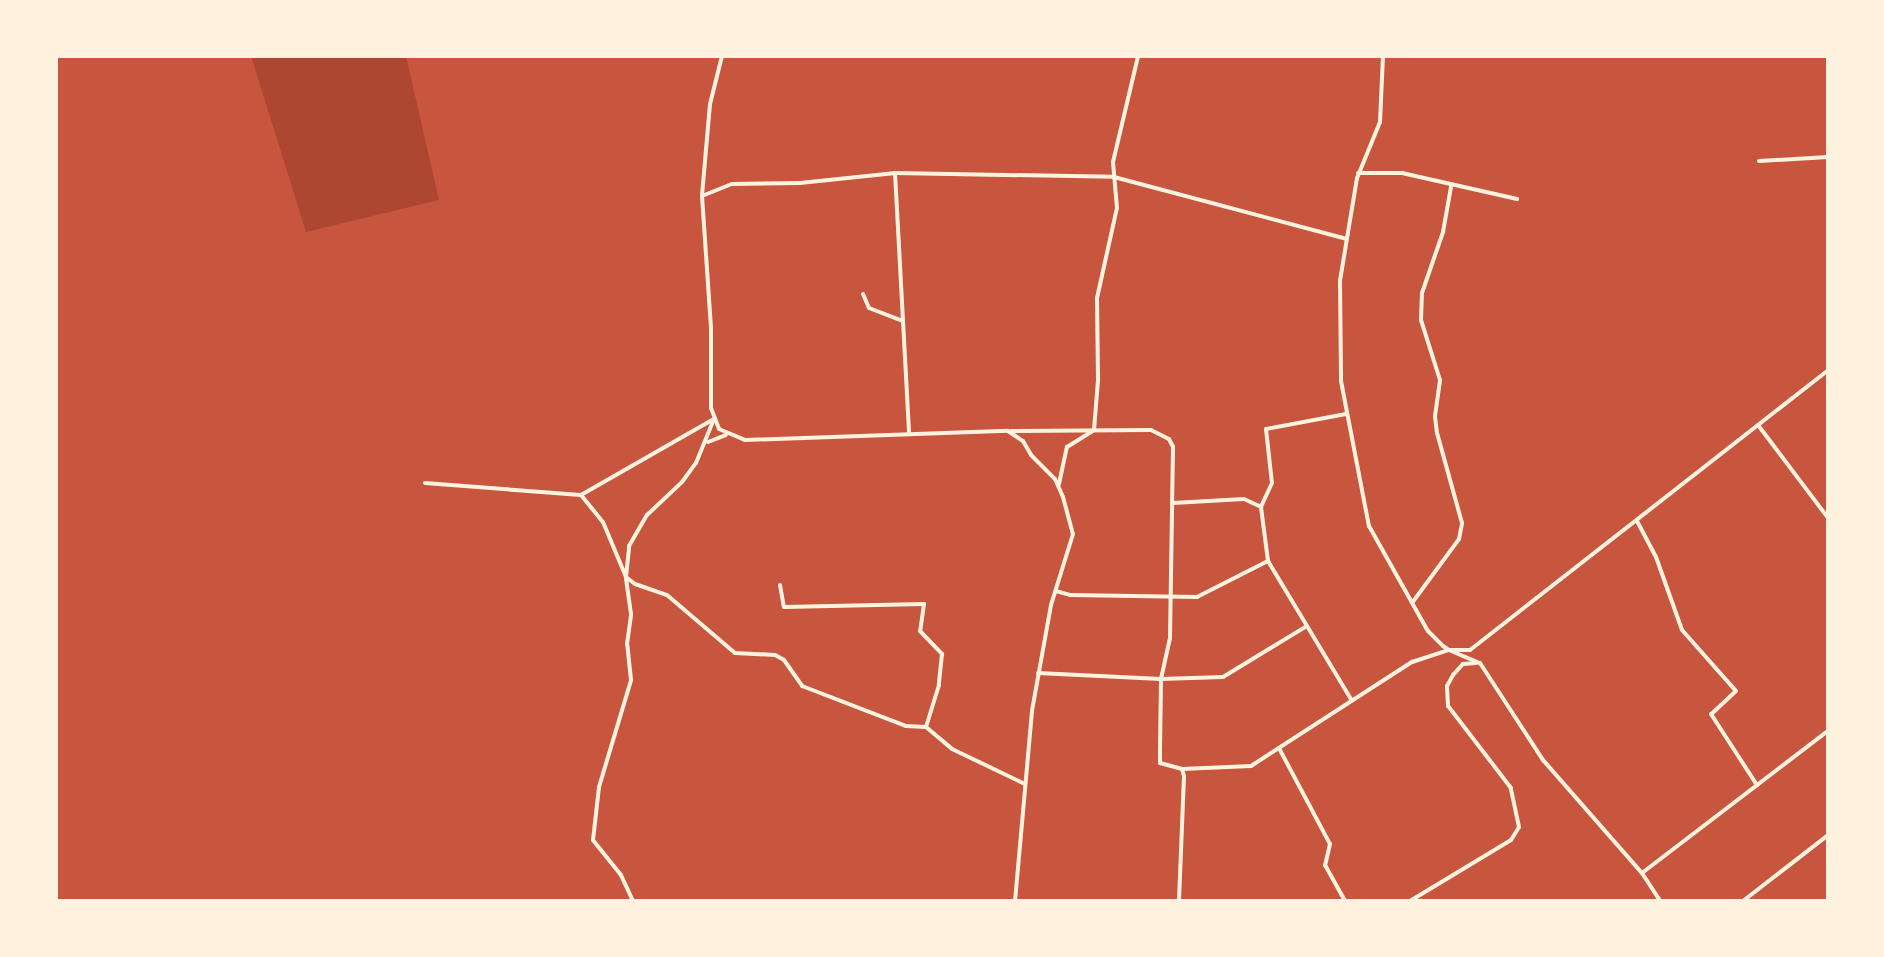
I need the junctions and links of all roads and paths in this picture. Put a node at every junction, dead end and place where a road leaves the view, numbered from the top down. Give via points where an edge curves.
1 (722, 56) edge
2 (1138, 56) edge
3 (1383, 56) edge
4 (1828, 157) edge
5 (1759, 161) dead end
6 (895, 173) junction
7 (1358, 173) junction
8 (1114, 177) junction
9 (1451, 187) junction
10 (702, 196) junction
11 (1517, 199) dead end
12 (1347, 239) junction
13 (863, 294) dead end
14 (901, 318) junction
15 (1828, 370) edge
16 (1347, 414) junction
17 (714, 419) junction
18 (1758, 425) junction
19 (1094, 430) junction
20 (1008, 431) junction
21 (909, 434) junction
22 (728, 435) junction
23 (706, 443) junction
24 (425, 483) dead end
25 (1059, 488) junction
26 (581, 495) junction
27 (1172, 503) junction
28 (1261, 507) junction
29 (1828, 518) edge
30 (1637, 521) junction
31 (1268, 561) junction
32 (626, 577) junction
33 (780, 585) dead end
34 (1056, 591) junction
35 (1171, 599) junction
36 (1412, 603) junction
37 (1307, 626) junction
38 (1449, 650) junction
39 (1480, 663) junction
40 (1038, 673) junction
41 (1161, 679) junction
42 (1352, 701) junction
43 (926, 727) junction
44 (1828, 731) edge
45 (1280, 750) junction
46 (1182, 769) junction
47 (1025, 784) junction
48 (1757, 785) junction
49 (1828, 835) edge
50 (1642, 873) junction
51 (633, 901) edge
52 (1015, 901) edge
53 (1179, 901) edge
54 (1345, 901) edge
55 (1410, 901) edge
56 (1660, 901) edge
57 (1743, 901) edge

1 - 10 street via 710,104
2 - 8 street
3 - 7 street via 1380,122
4 - 5 street
6 - 8 street
6 - 10 street via 732,184
6 - 14 street
7 - 9 street via 1402,173
7 - 12 street
8 - 12 street
8 - 19 street via 1117,208 1097,298
9 - 11 street
9 - 36 street via 1443,232 1422,293 1421,320 1440,380 1437,433 1462,523 1459,539
10 - 17 street
12 - 16 street via 1339,345
13 - 14 street via 869,308
14 - 21 street
15 - 18 street
16 - 28 street via 1266,429 1272,483
16 - 36 street via 1369,526
17 - 22 street
17 - 23 street
17 - 26 street
18 - 29 street
18 - 30 street
19 - 20 street
19 - 25 street via 1067,447
19 - 27 street via 1151,430 1169,439
20 - 21 street
20 - 25 street via 1023,441
21 - 22 street via 800,440
22 - 23 street
23 - 32 street via 682,482 636,529
24 - 26 street
25 - 34 street via 1073,534
26 - 32 street via 603,522
27 - 28 street via 1244,499
27 - 35 street
28 - 31 street
30 - 38 street via 1470,650
30 - 48 street via 1682,630 1736,691 1711,714
31 - 35 street via 1197,597
31 - 37 street
32 - 43 street via 667,595 735,653 775,655 802,686 906,726
32 - 51 street via 631,680 601,776 593,840 621,875
33 - 43 street via 784,607 924,604 920,631 942,654
34 - 35 street
34 - 40 street
35 - 41 street
36 - 38 street via 1428,631
37 - 41 street via 1223,677
37 - 42 street
38 - 39 street
38 - 42 street via 1412,662
39 - 50 street via 1543,760
39 - 55 street via 1463,664 1453,675 1447,686 1448,706 1511,788 1519,827 1511,840
40 - 41 street
40 - 47 street
41 - 46 street via 1160,763
42 - 45 street
43 - 47 street via 952,749
44 - 48 street
45 - 46 street via 1251,766
45 - 54 street via 1330,844 1325,865
46 - 53 street
47 - 52 street
48 - 50 street
49 - 57 street
50 - 56 street

